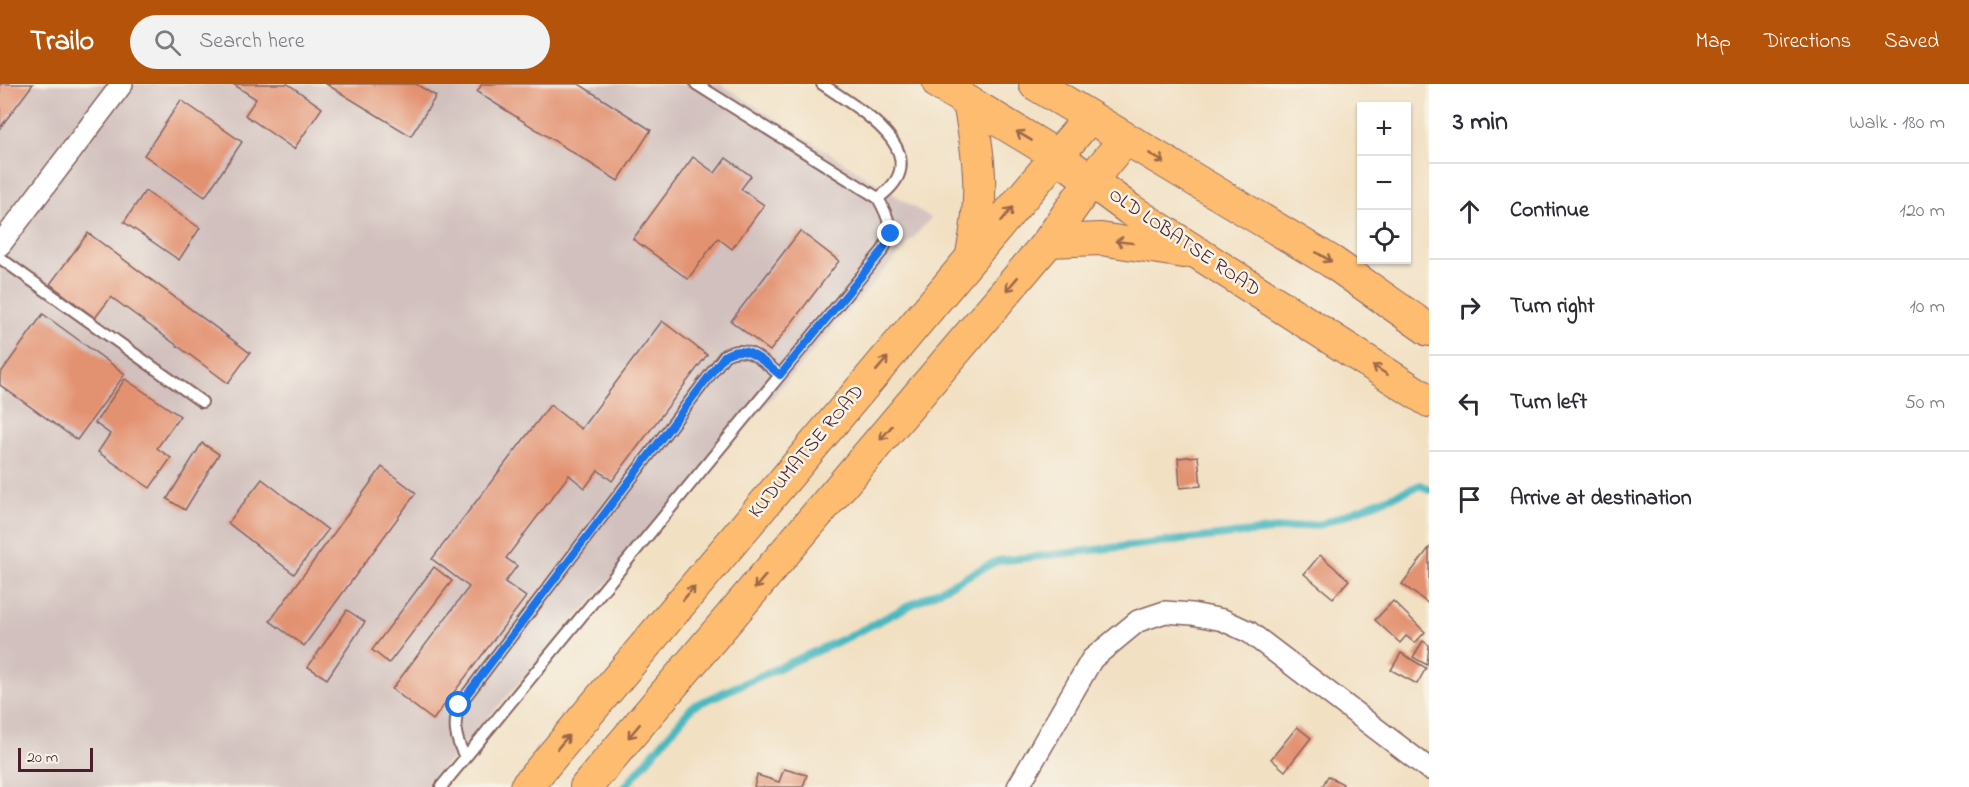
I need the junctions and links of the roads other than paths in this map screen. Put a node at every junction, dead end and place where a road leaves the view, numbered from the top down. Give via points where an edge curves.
1 (122, 84) edge
2 (696, 84) edge
3 (822, 84) edge
4 (939, 84) edge
5 (1035, 84) edge
6 (969, 102) junction
7 (1089, 118) junction
8 (1125, 139) junction
9 (1056, 155) junction
10 (1090, 180) junction
11 (878, 198) junction
12 (1049, 241) junction
13 (0, 245) edge
14 (1202, 256) junction
15 (972, 257) junction
16 (0, 258) edge
17 (1429, 330) edge
18 (780, 375) junction
19 (1429, 401) edge
20 (202, 402) dead end
21 (465, 758) junction
22 (1429, 769) edge
23 (441, 787) edge
24 (525, 787) edge
25 (586, 787) edge
26 (1018, 787) edge

1 - 13 street
2 - 11 lane
3 - 11 lane via 878,122 898,149 898,179
4 - 6 main road, OLD LOBATSE ROAD
5 - 7 main road
9 -> 6 main road, OLD LOBATSE ROAD
6 - 15 main road via 981,191
7 - 8 main road
7 - 9 main road, KUDUMATSE ROAD
8 - 10 main road
8 -> 17 main road via 1332,262
9 - 10 main road, OLD LOBATSE ROAD
15 -> 9 main road, KUDUMATSE ROAD
10 - 12 main road
10 - 14 main road, OLD LOBATSE ROAD
11 - 18 lane via 890,219 891,234 883,250
14 -> 12 main road via 1101,239
12 -> 25 main road
19 -> 14 main road, OLD LOBATSE ROAD
24 -> 15 main road, KUDUMATSE ROAD
16 - 20 lane
18 - 21 lane
18 - 21 lane via 748,350 736,349 725,355 459,705 454,724 456,741
21 - 23 lane
22 - 26 street via 1249,632 1223,620 1165,612 1138,621 1092,659

